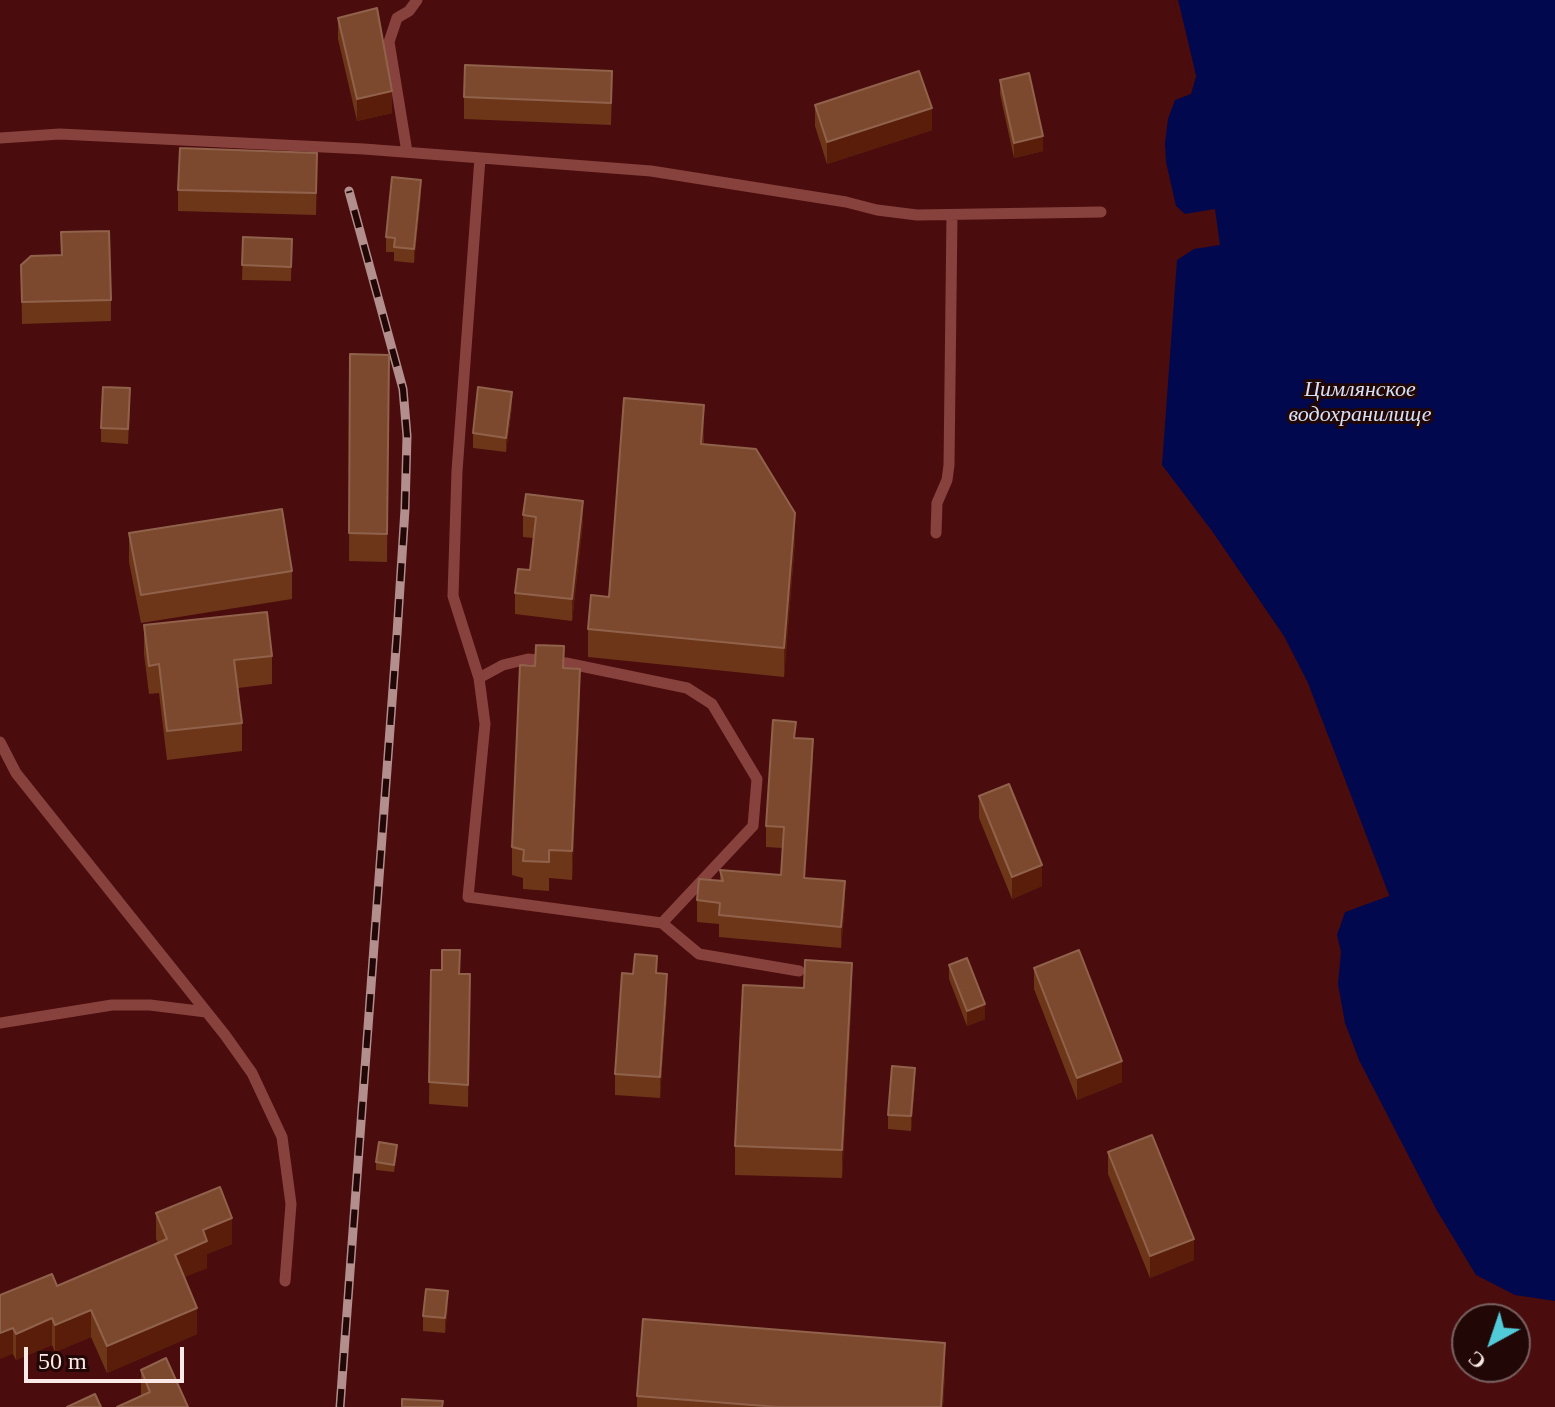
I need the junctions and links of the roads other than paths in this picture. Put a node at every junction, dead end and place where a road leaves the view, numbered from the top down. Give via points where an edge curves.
1 (417, 0) edge
2 (0, 138) edge
3 (407, 152) junction
4 (480, 158) junction
5 (1101, 212) dead end
6 (952, 215) junction
7 (936, 533) dead end
8 (479, 678) junction
9 (0, 742) edge
10 (662, 923) junction
11 (799, 971) dead end
12 (206, 1012) junction
13 (0, 1023) edge
14 (285, 1281) dead end

1 - 3 lane via 397,18 389,42
2 - 3 lane via 60,134
3 - 4 lane
4 - 6 lane via 651,171 877,210
4 - 8 lane via 453,596
5 - 6 lane
6 - 7 lane via 949,465 937,503
8 - 10 lane via 485,724 468,897
8 - 10 lane via 528,659 566,663 687,688 712,704 757,779 753,826
9 - 12 lane via 16,773
10 - 11 lane via 699,954
12 - 13 lane via 112,1005
12 - 14 lane via 252,1073 282,1137 291,1204

